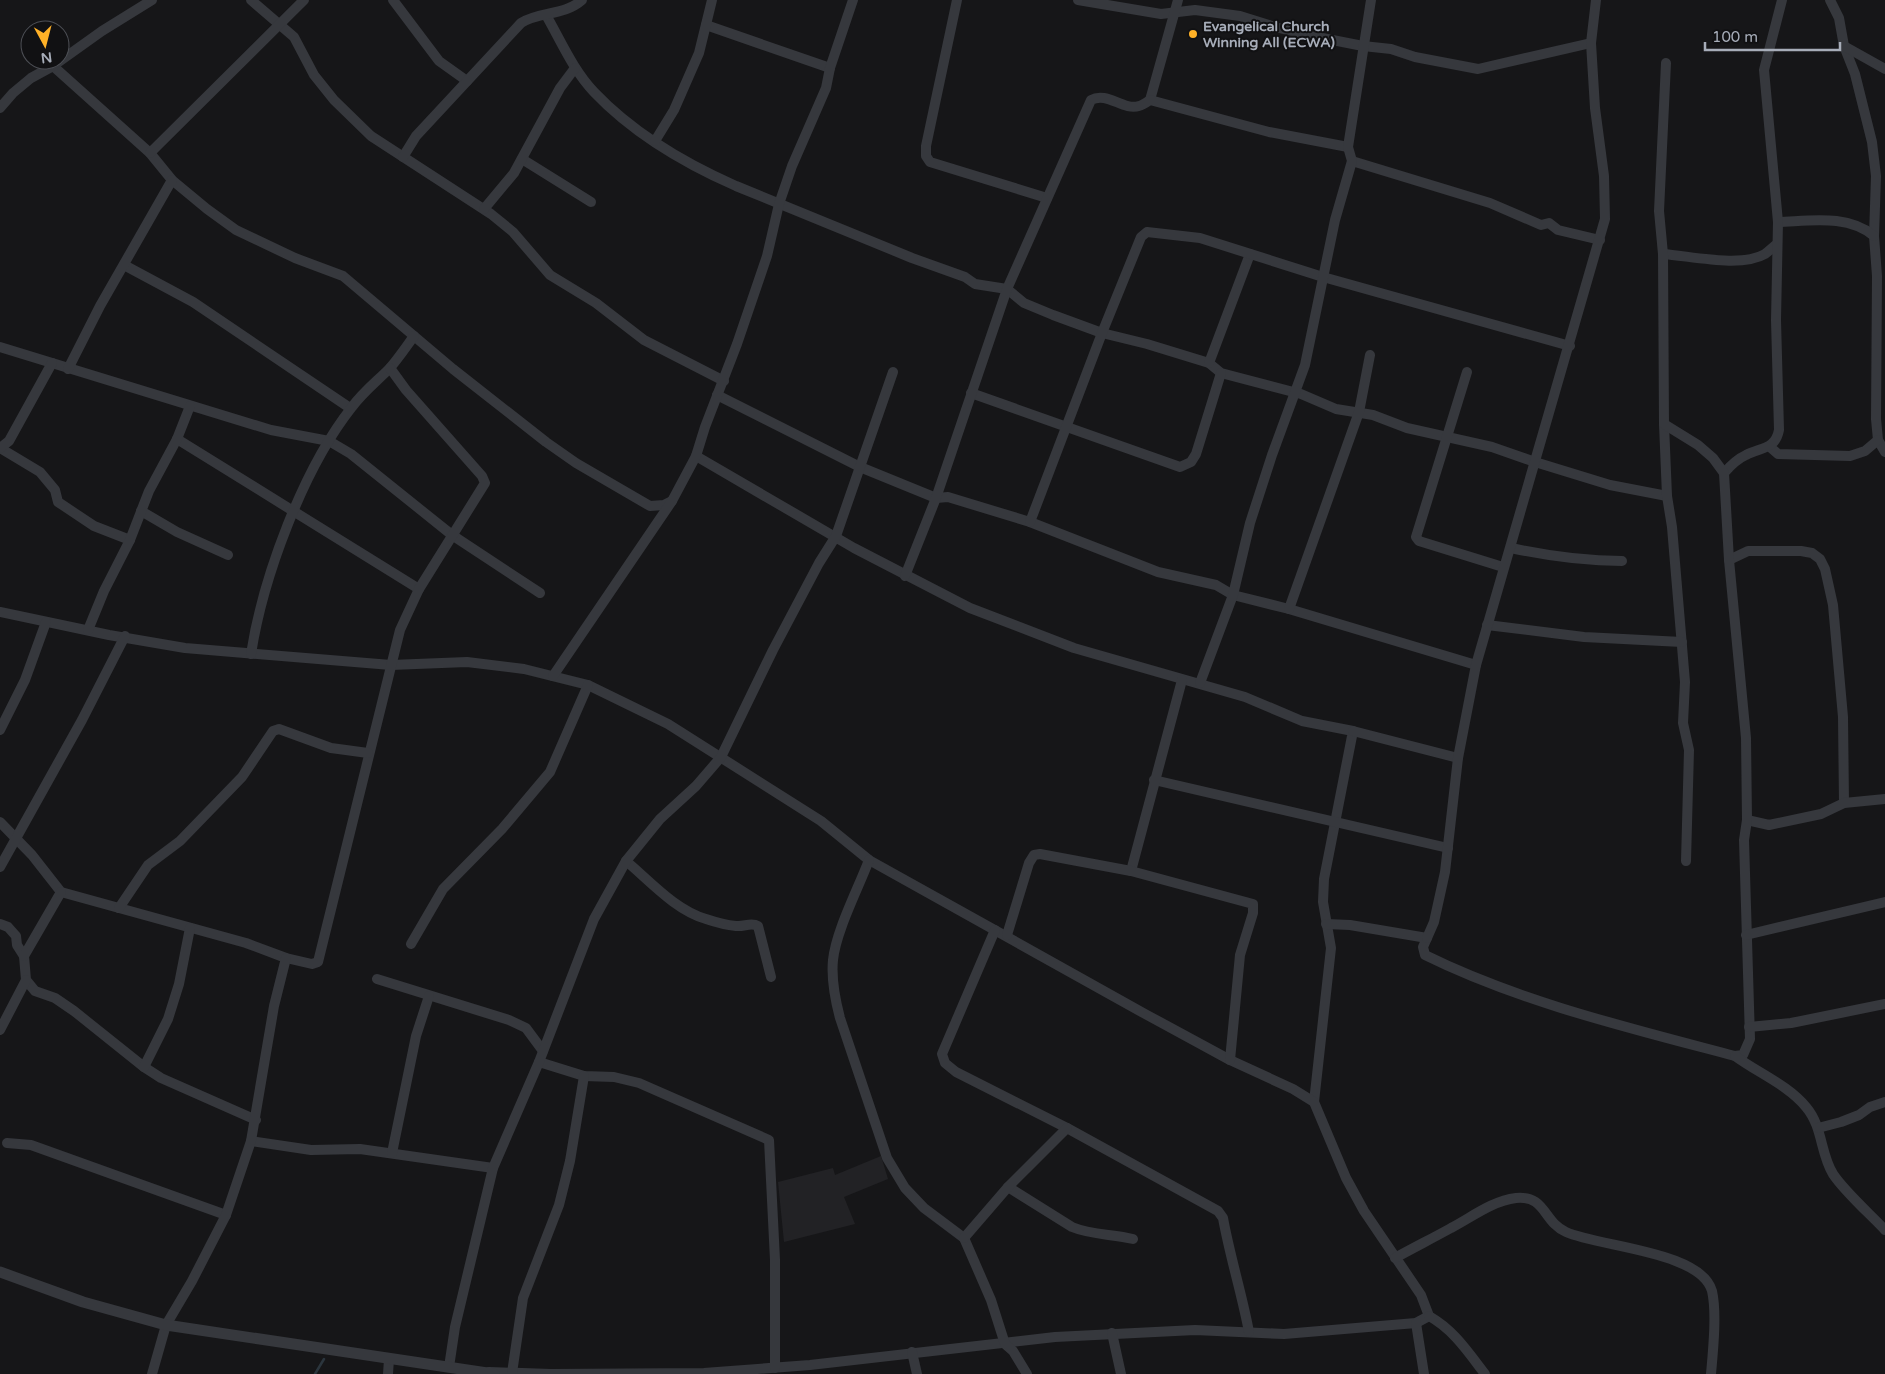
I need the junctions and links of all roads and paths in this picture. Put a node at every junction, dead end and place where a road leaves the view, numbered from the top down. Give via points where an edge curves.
1 (152, 0) edge
2 (250, 0) edge
3 (304, 0) edge
4 (393, 0) edge
5 (582, 0) edge
6 (712, 0) edge
7 (853, 0) edge
8 (957, 0) edge
9 (1078, 0) edge
10 (1178, 0) edge
11 (1371, 0) edge
12 (1596, 0) edge
13 (1782, 0) edge
14 (1830, 0) edge
15 (1175, 11) junction
16 (546, 15) junction
17 (279, 24) junction
18 (706, 25) junction
19 (1591, 43) junction
20 (1363, 46) junction
21 (1844, 46) junction
22 (70, 54) edge
23 (1666, 63) dead end
24 (575, 68) junction
25 (830, 68) junction
26 (1885, 69) edge
27 (46, 70) edge
28 (57, 70) edge
29 (467, 81) junction
30 (1150, 100) junction
31 (0, 108) edge
32 (655, 141) junction
33 (1348, 146) junction
34 (150, 153) junction
35 (403, 157) junction
36 (522, 159) junction
37 (1352, 161) junction
38 (172, 180) junction
39 (1047, 198) junction
40 (591, 202) dead end
41 (779, 204) junction
42 (484, 210) junction
43 (1876, 212) junction
44 (1778, 222) junction
45 (1856, 223) junction
46 (1874, 236) junction
47 (1600, 240) junction
48 (1777, 244) junction
49 (1250, 254) junction
50 (1663, 254) junction
51 (124, 265) junction
52 (1323, 277) junction
53 (1007, 289) junction
54 (1102, 333) junction
55 (414, 336) junction
56 (1570, 346) junction
57 (0, 347) edge
58 (1370, 355) dead end
59 (1880, 362) edge
60 (1209, 363) junction
61 (52, 364) junction
62 (390, 368) junction
63 (68, 369) junction
64 (893, 372) dead end
65 (1467, 372) dead end
66 (1221, 373) junction
67 (724, 381) junction
68 (971, 393) junction
69 (1294, 393) junction
70 (717, 395) junction
71 (190, 406) junction
72 (350, 408) junction
73 (1359, 412) junction
74 (1664, 424) junction
75 (1066, 428) junction
76 (1448, 436) junction
77 (177, 440) junction
78 (330, 440) junction
79 (1878, 440) junction
80 (1770, 447) junction
81 (0, 448) edge
82 (1885, 452) edge
83 (696, 456) junction
84 (1534, 462) junction
85 (860, 467) junction
86 (1724, 473) junction
87 (1667, 496) junction
88 (936, 498) junction
89 (672, 501) junction
90 (292, 511) junction
91 (141, 512) junction
92 (1030, 522) junction
93 (452, 535) junction
94 (836, 536) junction
95 (130, 540) junction
96 (1511, 548) junction
97 (228, 555) dead end
98 (1729, 560) junction
99 (1622, 561) dead end
100 (1503, 567) junction
101 (906, 576) junction
102 (419, 589) junction
103 (540, 593) dead end
104 (1233, 595) junction
105 (1290, 609) junction
106 (0, 612) edge
107 (46, 622) junction
108 (1487, 625) junction
109 (88, 630) junction
110 (125, 636) junction
111 (1682, 642) junction
112 (252, 654) junction
113 (391, 664) junction
114 (1476, 665) junction
115 (553, 676) junction
116 (1182, 680) junction
117 (1200, 683) junction
118 (588, 686) junction
119 (2, 724) edge
120 (1353, 731) junction
121 (368, 753) junction
122 (721, 757) junction
123 (1458, 758) junction
124 (1154, 780) junction
125 (1885, 799) edge
126 (1844, 803) junction
127 (1747, 820) junction
128 (0, 822) edge
129 (1336, 823) junction
130 (15, 839) junction
131 (1448, 848) junction
132 (869, 860) junction
133 (626, 861) junction
134 (1686, 861) dead end
135 (0, 868) edge
136 (1131, 871) junction
137 (61, 892) junction
138 (1885, 902) edge
139 (119, 908) junction
140 (0, 924) edge
141 (1326, 924) junction
142 (190, 928) junction
143 (995, 930) junction
144 (1007, 935) junction
145 (1746, 935) junction
146 (1427, 938) junction
147 (411, 944) dead end
148 (24, 956) junction
149 (286, 958) junction
150 (771, 977) dead end
151 (377, 979) dead end
152 (26, 980) junction
153 (429, 996) junction
154 (1885, 1004) edge
155 (1749, 1027) junction
156 (0, 1030) edge
157 (543, 1051) junction
158 (1735, 1056) junction
159 (1230, 1060) junction
160 (539, 1062) junction
161 (144, 1067) junction
162 (584, 1076) junction
163 (1314, 1102) junction
164 (1885, 1102) edge
165 (256, 1120) junction
166 (1068, 1128) junction
167 (1818, 1128) junction
168 (252, 1142) junction
169 (7, 1143) dead end
170 (392, 1153) junction
171 (493, 1168) junction
172 (1008, 1187) junction
173 (226, 1215) junction
174 (1885, 1230) edge
175 (964, 1238) junction
176 (1133, 1239) dead end
177 (1394, 1258) junction
178 (0, 1272) edge
179 (1429, 1316) junction
180 (1416, 1323) junction
181 (166, 1325) junction
182 (1249, 1332) junction
183 (1112, 1334) junction
184 (1005, 1344) junction
185 (912, 1352) junction
186 (389, 1358) junction
187 (449, 1366) junction
188 (774, 1368) junction
189 (741, 1372) edge
190 (492, 1373) edge
191 (517, 1373) edge
192 (152, 1374) edge
193 (388, 1374) edge
194 (918, 1374) edge
195 (1027, 1374) edge
196 (1121, 1374) edge
197 (1424, 1374) edge
198 (1485, 1374) edge
199 (1711, 1374) edge

1 - 22 street
2 - 17 street
3 - 17 street
4 - 29 street via 439,61
5 - 16 street via 562,12
6 - 18 street
7 - 25 street
8 - 39 street via 926,156 930,162
9 - 15 street via 1161,14
10 - 15 street
11 - 20 street
12 - 19 street
13 - 44 street via 1764,70
14 - 21 street via 1839,18
15 - 20 street via 1195,10 1240,16 1275,28
15 - 30 street
16 - 24 street
16 - 29 street via 533,16 521,23
17 - 34 street
17 - 35 street via 294,38 314,75 334,100 371,136
18 - 25 street
18 - 32 street via 698,54 674,110
19 - 20 street via 1478,69 1391,49
19 - 47 street via 1606,201
20 - 33 street
21 - 26 street
21 - 43 street via 1855,74 1872,142
23 - 50 street via 1659,211
24 - 32 street via 594,92
24 - 36 street via 560,88
25 - 41 street via 826,88
27 - 31 street via 31,78
28 - 34 street
29 - 35 street via 416,136
30 - 33 street via 1269,132
30 - 39 street via 1138,106 1100,97 1091,100
32 - 41 street via 709,174
33 - 37 street
34 - 38 street
35 - 42 street
36 - 40 street
36 - 42 street
37 - 47 street via 1490,203 1541,225 1550,223 1558,230
37 - 52 street
38 - 51 street
38 - 55 street via 236,230 294,258 343,276
39 - 53 street
41 - 53 street via 975,284
41 - 67 street via 767,256
42 - 67 street via 513,232 550,275 596,303 644,340
43 - 45 street
43 - 46 street
44 - 45 street
44 - 48 street
45 - 46 street
46 - 59 street
47 - 56 street
48 - 50 street via 1765,254 1748,259
48 - 80 street via 1779,430 1777,440
49 - 52 street
49 - 54 street via 1200,238 1147,232 1141,237
49 - 60 street
50 - 74 street
51 - 63 street
51 - 72 street via 193,302
52 - 56 street
52 - 69 street via 1305,365
53 - 54 street via 1024,303
53 - 68 street
54 - 60 street
54 - 75 street
55 - 62 street
55 - 89 street via 576,463 650,506
56 - 84 street
57 - 61 street
58 - 73 street
59 - 79 street via 1876,419
60 - 66 street
61 - 63 street
61 - 81 street via 13,430 10,441
62 - 72 street
62 - 93 street via 485,480 484,487
63 - 71 street
64 - 85 street
65 - 76 street
66 - 69 street
66 - 75 street via 1196,454 1184,466
67 - 70 street
68 - 75 street
68 - 88 street
69 - 73 street via 1336,409
69 - 104 street via 1250,523
70 - 83 street
70 - 85 street
71 - 77 street
71 - 78 street via 271,430
72 - 78 street
73 - 76 street via 1407,428
73 - 105 street
74 - 86 street via 1698,445
74 - 87 street
75 - 92 street
76 - 84 street
76 - 100 street via 1416,537 1419,541
77 - 90 street
77 - 91 street
78 - 90 street
78 - 93 street
79 - 80 street via 1865,451 1850,456 1778,454
79 - 82 street
80 - 86 street via 1742,457
81 - 95 street via 40,472 55,490 58,502 94,526
83 - 89 street
83 - 94 street
84 - 87 street via 1640,492
84 - 96 street
85 - 88 street
85 - 94 street
86 - 98 street
87 - 111 street
88 - 92 street via 948,497
88 - 101 street
89 - 115 street
90 - 102 street
90 - 112 street via 255,630
91 - 95 street
91 - 97 street
92 - 104 street via 1158,572 1216,585
93 - 102 street
93 - 103 street
94 - 101 street
94 - 122 street via 773,650
95 - 109 street
96 - 99 street via 1589,561
96 - 100 street
98 - 126 street via 1748,551 1801,551 1812,553 1825,569 1833,605 1843,717
98 - 127 street via 1746,738
100 - 108 street
101 - 116 street via 990,616 1074,648
102 - 113 street via 400,630
104 - 105 street
104 - 117 street
105 - 114 street
106 - 107 street
107 - 109 street
107 - 119 street via 25,680
108 - 111 street via 1584,637
108 - 114 street
109 - 110 street
110 - 112 street via 185,648
110 - 130 street
111 - 134 street via 1685,682 1683,723 1689,750
112 - 113 street
113 - 115 street via 468,662
113 - 121 street
114 - 123 street
115 - 118 street
116 - 117 street
116 - 124 street
117 - 120 street via 1245,697 1302,721
118 - 122 street via 668,724
118 - 147 street via 550,772 502,829 443,889
120 - 123 street
120 - 129 street
121 - 139 street via 331,748 279,730 273,731 242,777 180,840 148,865
121 - 149 street via 318,962 312,964
122 - 132 street via 821,821
122 - 133 street via 696,786 660,819
123 - 131 street
124 - 129 street
124 - 136 street
125 - 126 street
126 - 127 street via 1821,814 1769,825
127 - 145 street via 1744,840
128 - 130 street
129 - 131 street
129 - 141 street via 1324,879
130 - 135 street
130 - 137 street
131 - 146 street via 1434,922
132 - 143 street
132 - 175 street via 837,942 833,959 835,998 887,1158 917,1201
133 - 150 street via 692,914 738,926 758,926
133 - 157 street via 594,919
136 - 144 street via 1034,855
136 - 159 street via 1253,904 1240,955
137 - 139 street
137 - 148 street
138 - 145 street
139 - 142 street
140 - 148 street via 13,931
141 - 146 street
141 - 163 street via 1331,948
142 - 149 street
142 - 161 street via 168,1019
143 - 144 street
143 - 166 street via 942,1054 946,1064 956,1072
144 - 159 street
145 - 155 street
146 - 158 street via 1423,947 1425,955 1528,996
148 - 152 street
149 - 165 street via 274,1006
151 - 153 street
152 - 156 street
152 - 161 street via 35,991 74,1011
153 - 157 street via 526,1028
153 - 170 street via 414,1045
154 - 155 street via 1799,1022
155 - 158 street via 1750,1039 1746,1050 1743,1055
157 - 160 street
158 - 167 street via 1790,1093 1806,1107
159 - 163 street
160 - 162 street
160 - 171 street
161 - 165 street via 161,1078
162 - 188 street via 614,1077 639,1083 769,1140 775,1260
162 - 191 street via 559,1205 523,1298
163 - 177 street via 1346,1178
164 - 167 street via 1841,1122
165 - 168 street
166 - 172 street
166 - 182 street via 1218,1211 1224,1218
167 - 174 street via 1833,1174
168 - 170 street via 286,1148
168 - 173 street
169 - 173 street via 39,1148
170 - 171 street
171 - 187 street via 455,1327
172 - 175 street
172 - 176 street via 1072,1228
173 - 181 street
175 - 184 street via 991,1300
177 - 179 street via 1422,1295
177 - 199 street via 1495,1203 1527,1198 1537,1201 1556,1226 1566,1232 1644,1250 1683,1264 1702,1275 1711,1289 1715,1310
178 - 181 street via 83,1302
179 - 180 street
179 - 198 street via 1458,1338
180 - 182 street via 1284,1334
180 - 197 street
181 - 186 street
181 - 192 street
182 - 183 street via 1195,1330
183 - 184 street
183 - 196 street
184 - 185 street
184 - 195 street
185 - 188 street
185 - 194 street
186 - 187 street
186 - 193 street
187 - 190 street
188 - 189 street
189 - 191 street
190 - 191 street

